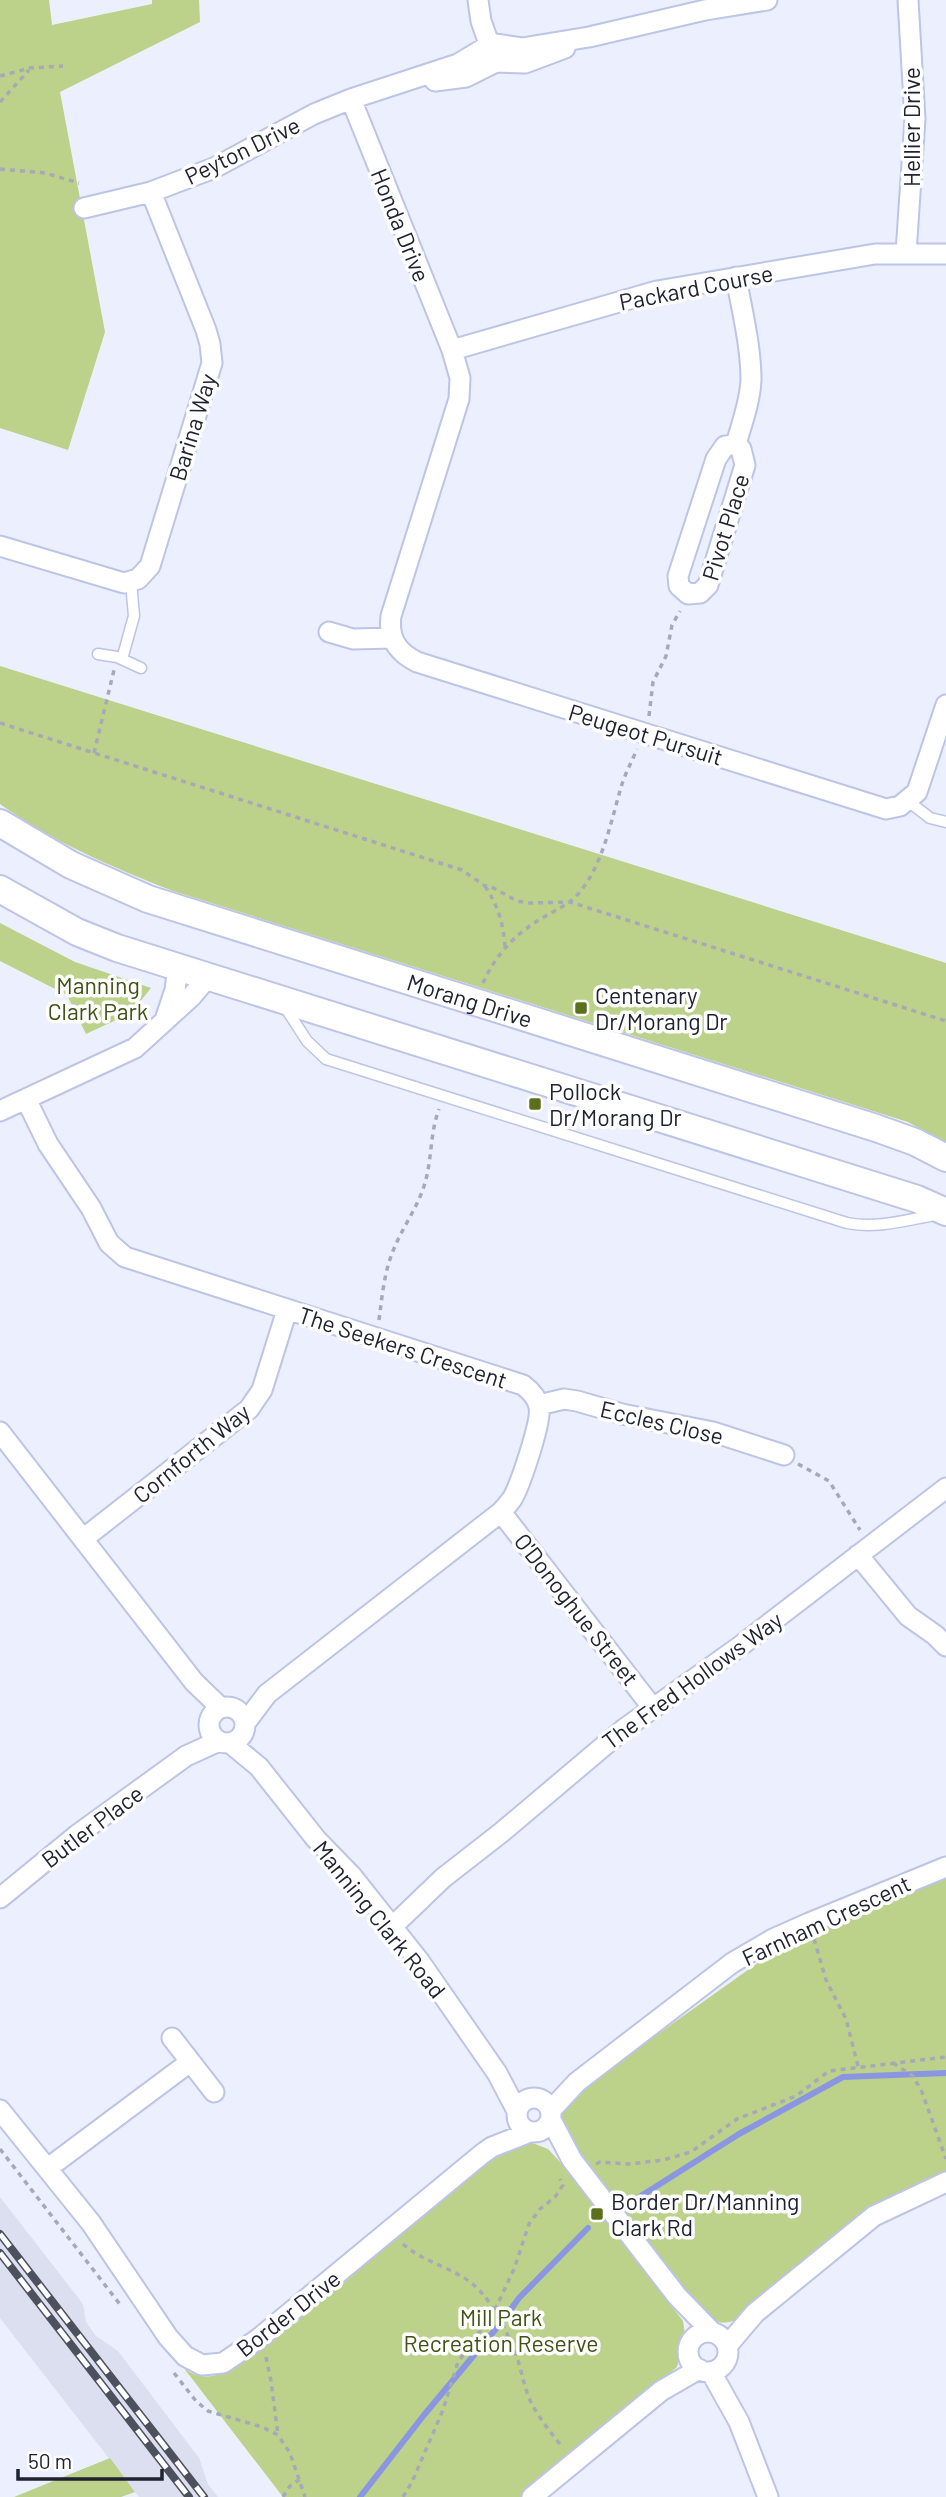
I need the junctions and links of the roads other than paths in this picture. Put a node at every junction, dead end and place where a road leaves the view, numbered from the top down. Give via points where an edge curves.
1 (481, 0) edge
2 (767, 0) edge
3 (908, 0) edge
4 (493, 50) junction
5 (351, 99) junction
6 (151, 192) junction
7 (84, 208) dead end
8 (906, 253) junction
9 (946, 254) edge
10 (736, 277) junction
11 (452, 350) junction
12 (736, 444) junction
13 (0, 545) edge
14 (131, 582) junction
15 (328, 632) dead end
16 (392, 638) junction
17 (98, 654) dead end
18 (122, 659) junction
19 (141, 668) dead end
20 (946, 705) edge
21 (908, 801) junction
22 (946, 822) edge
23 (0, 823) edge
24 (0, 889) edge
25 (178, 967) junction
26 (208, 977) junction
27 (281, 1000) junction
28 (165, 1021) junction
29 (26, 1099) junction
30 (0, 1111) edge
31 (946, 1158) edge
32 (946, 1213) edge
33 (287, 1310) junction
34 (539, 1405) junction
35 (0, 1432) edge
36 (784, 1455) road end
37 (946, 1488) edge
38 (501, 1512) junction
39 (83, 1539) junction
40 (865, 1550) junction
41 (946, 1646) edge
42 (652, 1707) junction
43 (227, 1725) junction
44 (946, 1867) edge
45 (0, 1898) edge
46 (387, 1921) junction
47 (172, 2038) dead end
48 (190, 2062) junction
49 (214, 2092) dead end
50 (0, 2110) edge
51 (534, 2115) junction
52 (48, 2168) junction
53 (946, 2182) edge
54 (709, 2351) junction
55 (532, 2497) edge
56 (768, 2497) edge

1 - 4 street
2 - 4 street, Peyton Drive via 589,37 525,63
3 - 8 street, Hellier Drive via 915,119
4 - 5 street, Peyton Drive via 466,77 398,84
5 - 6 street, Peyton Drive via 214,168
5 - 11 street, Honda Drive
6 - 7 street, Peyton Drive
6 - 14 street, Barina Way via 206,330 212,363 150,566
8 - 9 street, Packard Course
8 - 10 street, Packard Course
10 - 11 street, Packard Course via 628,299
10 - 12 street, Pivot Place via 751,381
11 - 16 street via 460,378 458,399 391,616
12 - 12 street, Pivot Place via 720,452 678,576 679,586 688,594 705,590 711,576 745,465
13 - 14 street via 116,582
14 - 18 lane via 134,615
15 - 16 street via 353,639
16 - 21 street, Peugeot Pursuit via 400,652 417,662 881,808
17 - 18 lane
18 - 19 lane
20 - 21 street via 921,784
21 - 22 lane via 930,818
23 - 31 main road, Morang Drive via 71,865 148,899 876,1128
24 - 25 main road via 77,932
25 - 26 main road
25 - 28 street
26 - 27 main road
26 - 28 street
27 - 32 main road via 917,1199
27 - 32 lane via 307,1041 326,1059 847,1223 877,1226
28 - 29 street via 119,1058
29 - 30 street
29 - 33 street, The Seekers Crescent via 54,1153 116,1250 142,1264
33 - 34 street, The Seekers Crescent via 523,1385
33 - 39 street, Cornforth Way via 262,1390 249,1409
34 - 36 street, Eccles Close via 577,1401 713,1432
34 - 38 street via 539,1419 518,1486
35 - 39 street, Manning Clark Road
37 - 40 street, The Fred Hollows Way
38 - 42 street, O'Donoghue Street
38 - 43 street
39 - 43 street, Manning Clark Road
40 - 41 street via 908,1616
40 - 42 street, The Fred Hollows Way
42 - 46 street, The Fred Hollows Way
43 - 45 street, Butler Place
43 - 46 street, Manning Clark Road
44 - 51 street, Farnham Crescent via 809,1923 732,1963
46 - 51 street, Manning Clark Road via 497,2073
47 - 48 street
48 - 49 street
48 - 52 street
50 - 52 street, Border Drive
51 - 52 street, Border Drive via 237,2356 214,2365 202,2365 185,2356
51 - 54 street, Manning Clark Road via 565,2166 677,2296
53 - 54 street via 874,2216
54 - 55 street
54 - 56 street, Manning Clark Road

